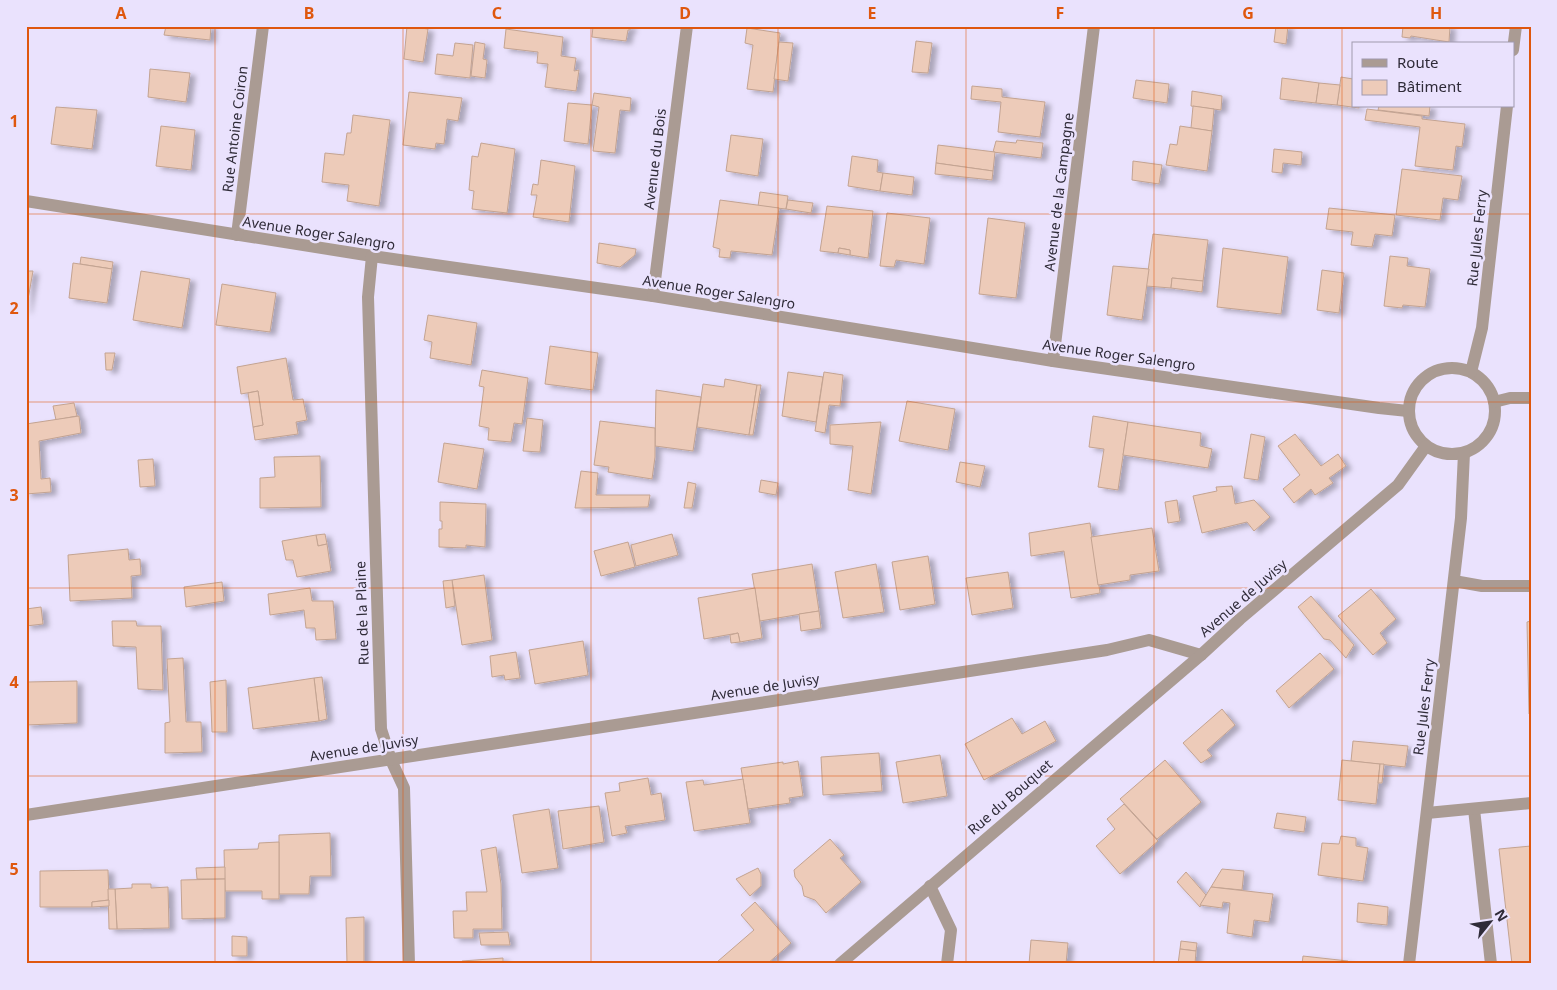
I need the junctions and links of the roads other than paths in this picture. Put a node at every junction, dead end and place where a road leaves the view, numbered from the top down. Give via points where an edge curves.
1 (263, 26) edge
2 (687, 26) edge
3 (1094, 26) edge
4 (1516, 26) edge
5 (1514, 42) edge
6 (1507, 108) edge
7 (26, 201) edge
8 (237, 235) junction
9 (372, 256) junction
10 (653, 296) junction
11 (1053, 361) junction
12 (1471, 372) junction
13 (1531, 398) edge
14 (1494, 402) junction
15 (1408, 411) junction
16 (1426, 446) junction
17 (1464, 453) junction
18 (1454, 581) junction
19 (1531, 586) edge
20 (1201, 655) junction
21 (391, 760) junction
22 (1531, 803) edge
23 (1474, 809) junction
24 (1427, 814) junction
25 (26, 815) edge
26 (930, 886) junction
27 (409, 964) edge
28 (840, 964) edge
29 (947, 964) edge
30 (1409, 964) edge
31 (1492, 964) edge

1 - 8 street, Rue Antoine Coiron
2 - 10 street, Avenue du Bois
3 - 11 street, Avenue de la Campagne
4 - 5 street
6 - 12 street, Rue Jules Ferry via 1482,328
7 - 8 street, Avenue Roger Salengro
8 - 9 street, Avenue Roger Salengro
9 - 10 street, Avenue Roger Salengro
9 - 21 street, Rue de la Plaine via 368,297 381,729
10 - 11 street, Avenue Roger Salengro
11 - 15 street, Avenue Roger Salengro
12 - 14 street via 1482,379
12 - 15 street via 1442,368 1428,374 1411,396
13 - 14 street
14 - 17 street via 1494,421 1486,439
15 - 16 street via 1416,436
16 - 17 street via 1438,452
16 - 20 street, Avenue de Juvisy via 1398,485
17 - 18 street, Rue Jules Ferry
18 - 19 street via 1482,586
18 - 24 street, Rue Jules Ferry
20 - 21 street, Avenue de Juvisy via 1149,640 1106,650
20 - 26 street, Rue du Bouquet
21 - 25 street, Avenue de Juvisy
21 - 27 street, Rue de la Plaine via 404,788
22 - 23 street
23 - 24 street
23 - 31 street
24 - 30 street, Rue Jules Ferry
26 - 28 street, Rue du Bouquet
26 - 29 street via 951,930

